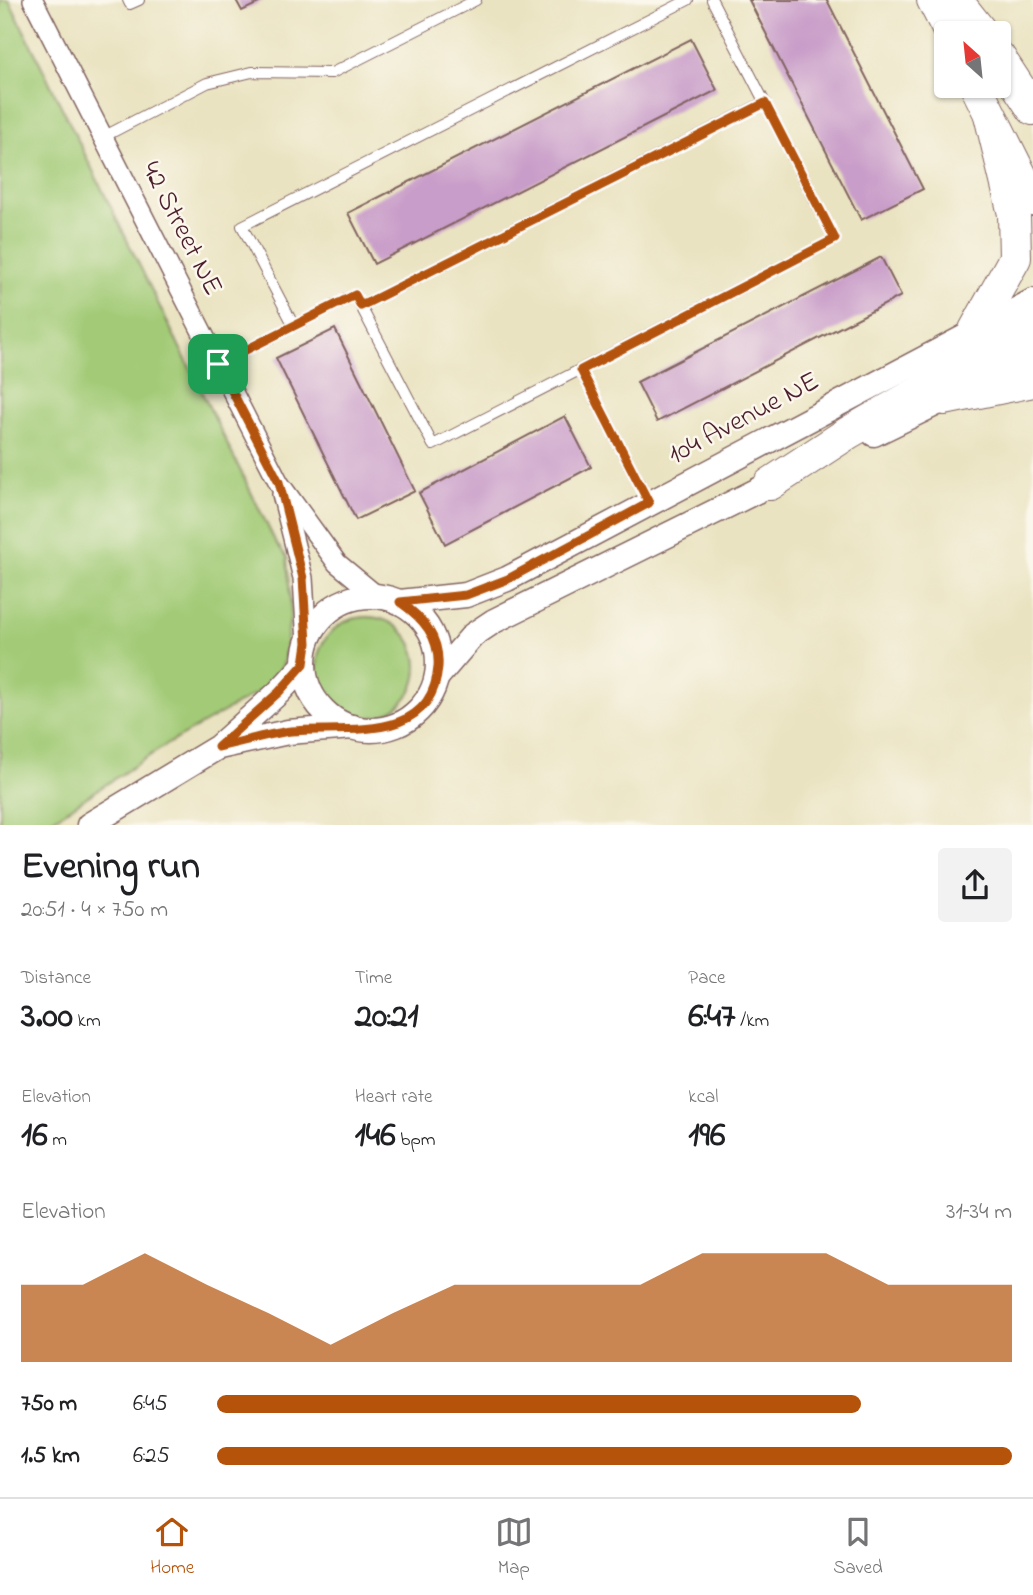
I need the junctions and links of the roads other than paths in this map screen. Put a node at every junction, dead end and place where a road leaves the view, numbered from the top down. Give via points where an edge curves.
1 (33, 0) edge
2 (128, 0) edge
3 (139, 0) edge
4 (476, 0) edge
5 (688, 0) edge
6 (712, 0) edge
7 (933, 0) edge
8 (956, 0) edge
9 (944, 21) edge
10 (973, 21) edge
11 (1012, 77) edge
12 (982, 98) edge
13 (765, 103) junction
14 (1033, 109) edge
15 (990, 115) junction
16 (103, 136) junction
17 (1033, 200) edge
18 (1033, 301) edge
19 (361, 306) junction
20 (294, 326) junction
21 (1033, 327) edge
22 (975, 330) junction
23 (1033, 356) edge
24 (218, 364) junction
25 (581, 370) junction
26 (1033, 381) edge
27 (944, 399) junction
28 (279, 482) junction
29 (770, 484) junction
30 (649, 503) junction
31 (388, 599) junction
32 (306, 654) junction
33 (437, 677) junction
34 (353, 727) junction
35 (218, 747) junction
36 (89, 825) edge

1 - 16 street, 42 Street NE
2 - 3 lane via 130,4
4 - 16 lane via 332,73 252,72 206,83
5 - 20 lane via 242,226
6 - 13 lane
7 - 9 main road
8 - 10 main road
11 - 14 main road
12 - 15 main road
13 - 19 lane
13 - 25 lane via 835,239
15 - 17 main road
15 - 22 main road via 1014,214 1015,258
16 - 24 street, 42 Street NE
18 - 22 street, 104 Avenue NE
19 - 20 lane via 355,295
19 - 25 lane via 433,445
20 - 24 lane
21 - 29 main road via 848,433
22 - 30 street, 104 Avenue NE
23 - 27 street
24 - 28 street, 42 Street NE
25 - 30 lane
26 - 27 main road
27 - 29 street
28 - 31 street, 42 Street NE via 337,563
28 - 32 street, 42 Street NE via 303,578
29 - 33 street via 494,621 473,635
30 - 31 street, 104 Avenue NE via 508,579 466,595
31 - 32 street via 354,598 333,607 317,623
31 - 33 street via 419,615 432,634
32 - 34 street via 308,685 318,704
32 - 35 street via 279,692
33 - 34 street via 415,714 375,730
34 - 35 street via 288,732
35 - 36 street

